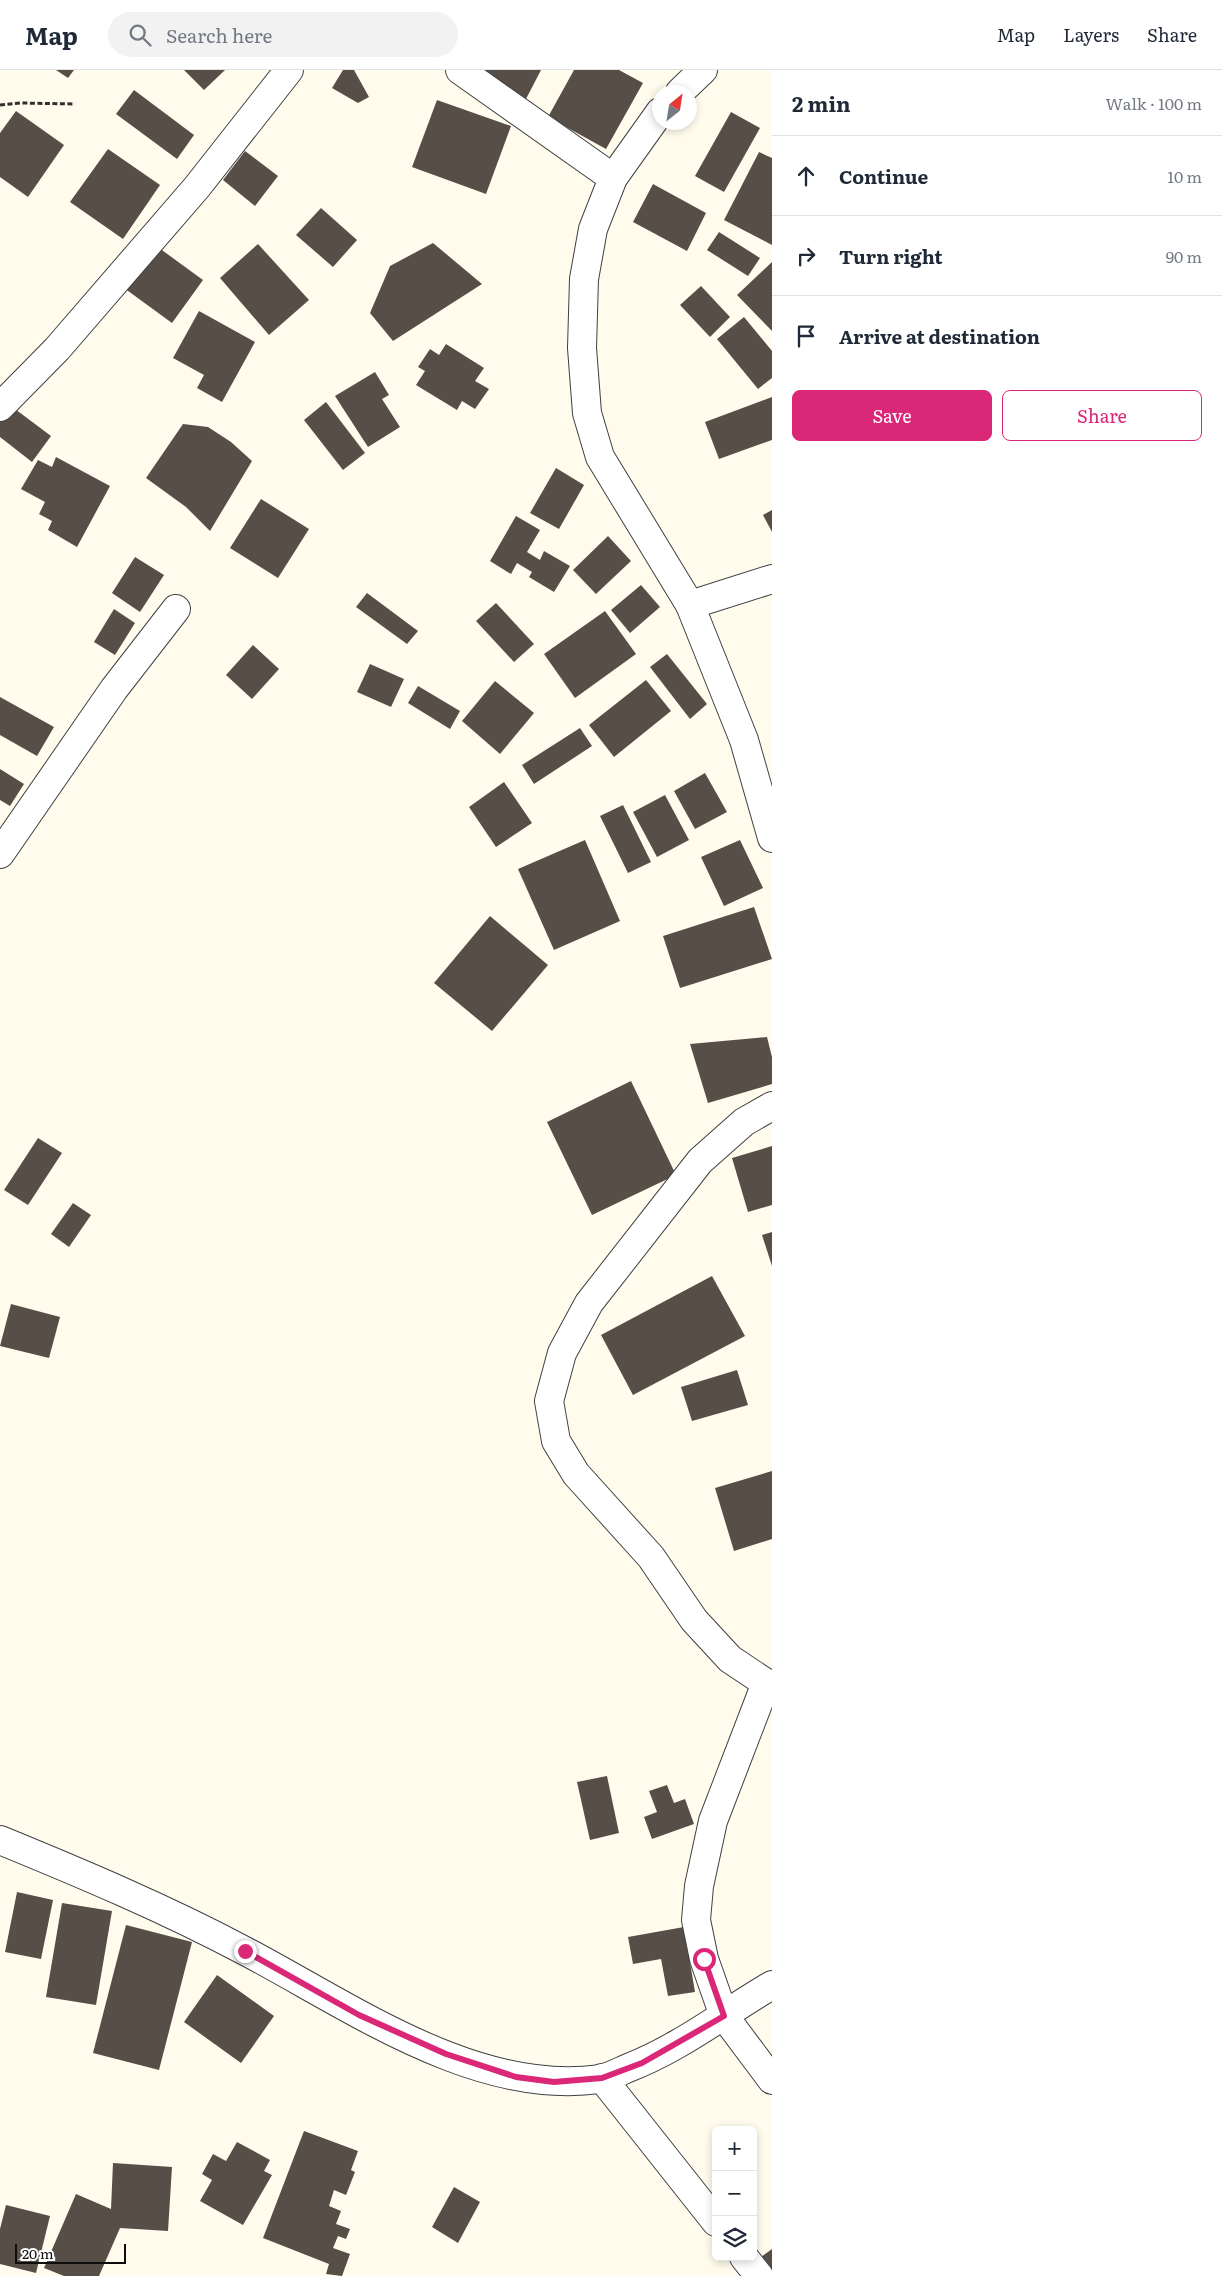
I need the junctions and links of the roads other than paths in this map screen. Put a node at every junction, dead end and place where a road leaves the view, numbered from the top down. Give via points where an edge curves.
1 (289, 70) edge
2 (460, 70) edge
3 (703, 70) edge
4 (687, 85) edge
5 (652, 123) edge
6 (613, 178) junction
7 (4, 398) edge
8 (772, 579) edge
9 (690, 605) junction
10 (176, 609) dead end
11 (772, 838) edge
12 (0, 854) edge
13 (772, 1106) edge
14 (769, 1684) edge
15 (0, 1840) edge
16 (772, 1985) edge
17 (724, 2016) junction
18 (602, 2078) junction
19 (772, 2080) edge
20 (712, 2217) edge
21 (747, 2261) edge
22 (759, 2276) edge

1 - 7 street via 197,187 57,349
2 - 6 street
3 - 4 street
5 - 6 street
6 - 9 street via 593,229 584,279 582,348 587,413 600,457
8 - 9 street
9 - 11 street via 744,740
10 - 12 street via 114,689
13 - 14 street via 744,1122 700,1161 589,1303 562,1353 549,1401 556,1441 576,1474 651,1557 694,1620 730,1659
14 - 17 street via 713,1821 699,1886 696,1920 702,1950
15 - 18 street via 132,1894 245,1951 359,2015 446,2054 516,2077 554,2082
16 - 17 street
17 - 18 street via 642,2063
17 - 19 street
18 - 20 street
21 - 22 street

